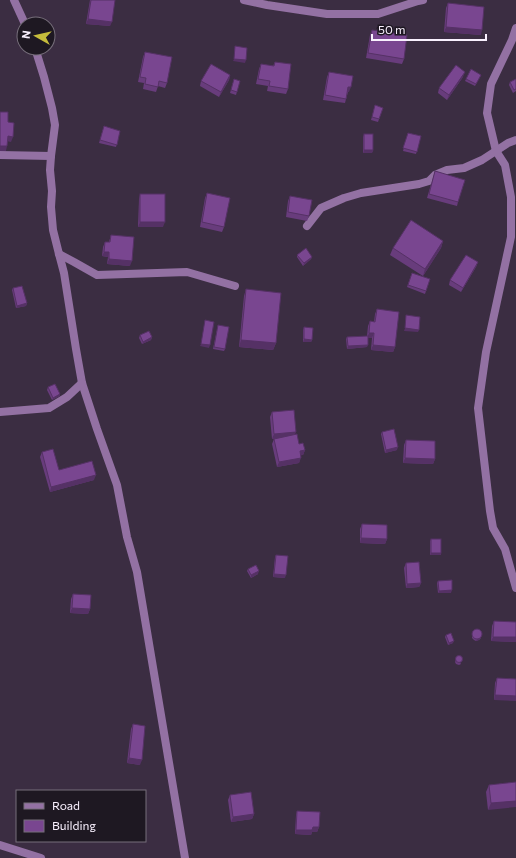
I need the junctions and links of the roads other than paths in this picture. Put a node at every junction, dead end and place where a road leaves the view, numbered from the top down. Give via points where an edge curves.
1 (244, 0) edge
2 (422, 0) edge
3 (16, 1) edge
4 (22, 16) edge
5 (516, 28) edge
6 (37, 56) edge
7 (516, 140) edge
8 (496, 151) junction
9 (0, 155) edge
10 (50, 156) junction
11 (307, 226) dead end
12 (59, 254) junction
13 (235, 286) dead end
14 (82, 383) junction
15 (0, 412) edge
16 (516, 588) edge
17 (0, 846) edge
18 (41, 858) edge
19 (185, 858) edge

1 - 2 street via 327,14 378,14
3 - 4 street
5 - 8 street via 491,84 487,112
6 - 10 street via 55,125
7 - 8 street
8 - 11 street via 470,166 447,170 429,181 344,198 321,208
8 - 16 street via 505,165 511,197 511,237 486,352 478,408 493,528 505,549
9 - 10 street
10 - 12 street via 53,230
12 - 13 street via 97,275 187,272
12 - 14 street
14 - 15 street via 50,408
14 - 19 street via 117,485 137,572
17 - 18 street

